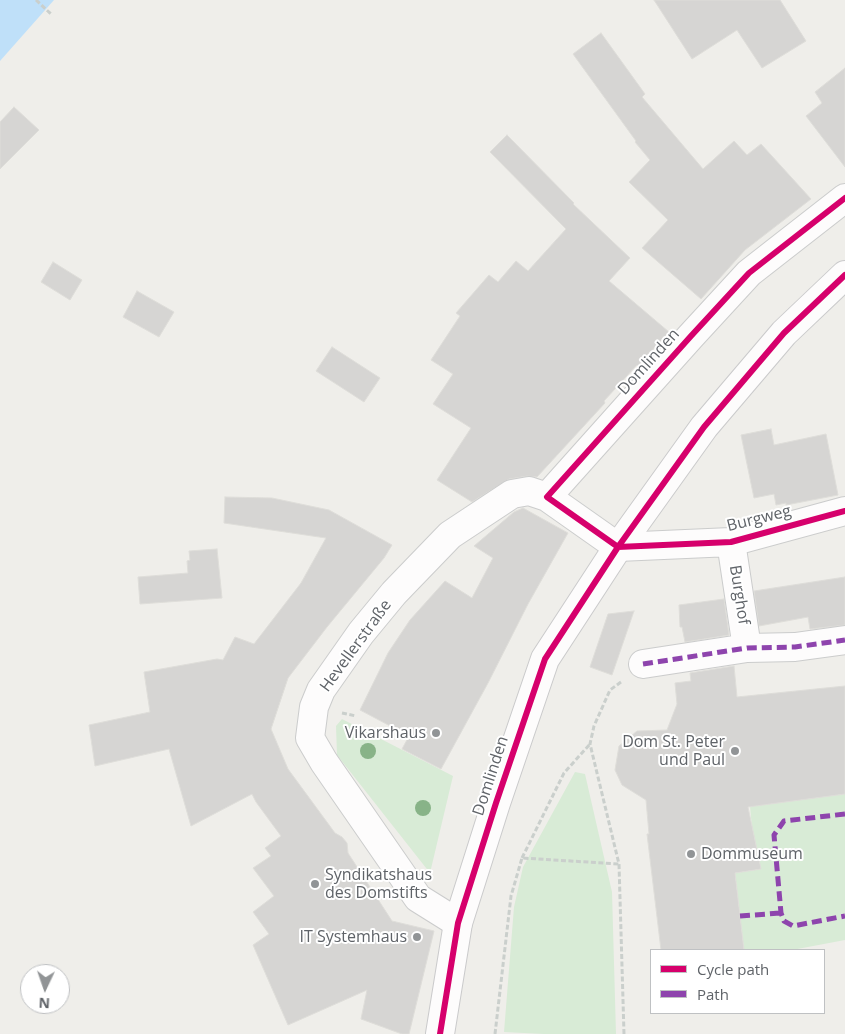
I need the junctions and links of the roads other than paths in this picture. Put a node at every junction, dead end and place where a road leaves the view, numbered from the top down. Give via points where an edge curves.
1 (845, 198) edge
2 (845, 275) edge
3 (547, 497) junction
4 (845, 511) edge
5 (731, 542) junction
6 (618, 547) junction
7 (845, 640) edge
8 (747, 648) junction
9 (643, 664) road end
10 (458, 923) junction
11 (446, 993) junction
12 (430, 1034) edge
13 (440, 1034) edge

1 - 3 street, Domlinden via 750,274
2 - 6 street, Domlinden via 784,334 704,427
3 - 6 street
3 - 10 street, Hevellerstraße via 530,491 512,494 450,535 361,633 321,690 314,707 310,738 324,762 418,898
4 - 5 street, Burgweg
5 - 6 street, Burgweg
5 - 8 street, Burghof
6 - 10 street, Domlinden via 544,659
7 - 8 street, Burghof via 795,647
8 - 9 street, Burghof
10 - 11 street, Domlinden
11 - 12 street, Domlinden
11 - 13 street, Domlinden

